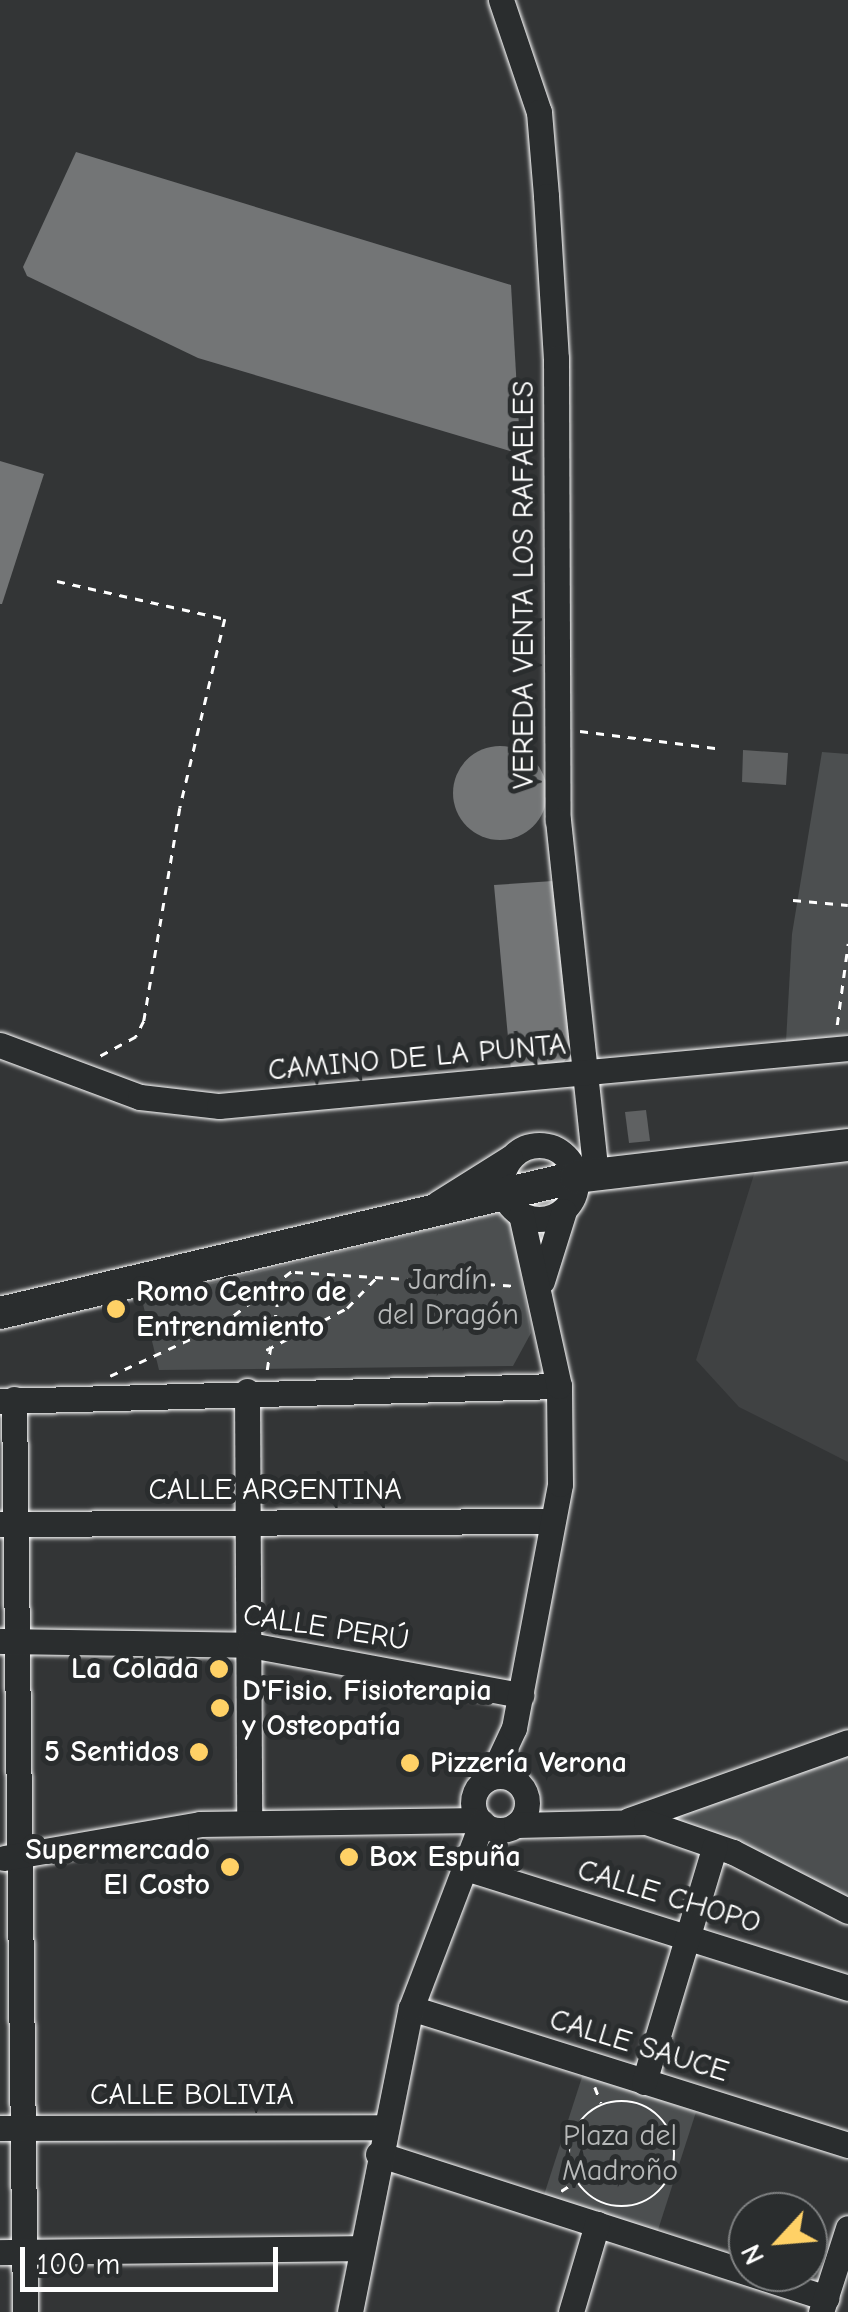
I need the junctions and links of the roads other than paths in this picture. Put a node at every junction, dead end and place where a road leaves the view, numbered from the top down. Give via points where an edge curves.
1 (501, 0) edge
2 (842, 1037) edge
3 (0, 1045) edge
4 (588, 1076) junction
5 (592, 1121) junction
6 (546, 1145) junction
7 (848, 1145) edge
8 (510, 1158) junction
9 (586, 1176) junction
10 (512, 1204) junction
11 (426, 1210) junction
12 (564, 1211) junction
13 (542, 1285) junction
14 (0, 1313) edge
15 (560, 1386) junction
16 (258, 1391) junction
17 (7, 1400) edge
18 (551, 1521) junction
19 (247, 1522) junction
20 (8, 1524) edge
21 (9, 1640) edge
22 (250, 1644) junction
23 (521, 1694) junction
24 (514, 1728) junction
25 (848, 1742) edge
26 (483, 1785) junction
27 (524, 1790) junction
28 (586, 1818) junction
29 (409, 1820) junction
30 (629, 1820) junction
31 (480, 1821) junction
32 (249, 1822) junction
33 (445, 1824) junction
34 (511, 1827) junction
35 (715, 1846) junction
36 (9, 1856) edge
37 (470, 1865) junction
38 (848, 1912) edge
39 (687, 1936) junction
40 (848, 1988) edge
41 (13, 2008) edge
42 (411, 2008) junction
43 (644, 2082) junction
44 (384, 2127) junction
45 (12, 2128) edge
46 (848, 2145) edge
47 (378, 2154) junction
48 (597, 2224) junction
49 (848, 2228) edge
50 (359, 2248) junction
51 (13, 2252) edge
52 (824, 2305) edge
53 (25, 2312) edge
54 (350, 2312) edge
55 (571, 2312) edge

1 - 4 street, VEREDA VENTA LOS RAFAELES via 539,112 546,196 558,477 554,728
2 - 4 street, CAMINO DE LA PUNTA
3 - 4 street, CAMINO DE LA PUNTA via 140,1096 219,1106
4 - 5 street, VEREDA VENTA LOS RAFAELES
5 - 6 street via 564,1143
5 - 9 street, VEREDA VENTA LOS RAFAELES
6 - 8 street
6 - 9 street
7 - 9 main road
8 - 10 street
8 - 11 street
9 - 10 main road
9 - 12 street
10 - 11 main road
10 - 12 street via 540,1220
10 - 13 street
11 - 14 main road
12 - 13 street
13 - 15 street
15 - 16 street
15 - 18 street via 560,1484
16 - 17 street
16 - 19 street
17 - 20 street
18 - 19 street, CALLE ARGENTINA
18 - 23 street
19 - 20 street, CALLE ARGENTINA
19 - 22 street
20 - 21 street
21 - 22 street, CALLE PERÚ
21 - 36 street
22 - 23 street, CALLE PERÚ
22 - 32 street
23 - 24 street
24 - 26 street
24 - 27 street
25 - 30 street
26 - 27 street
26 - 29 street
26 - 31 street
27 - 28 street
27 - 34 street via 527,1809
28 - 30 street
28 - 34 street
29 - 32 street
29 - 33 street
30 - 35 street
31 - 33 street
31 - 34 street
31 - 37 street
32 - 36 street
33 - 37 street
34 - 37 street
35 - 38 street
35 - 39 street
36 - 41 street
37 - 39 street, CALLE CHOPO
37 - 42 street
39 - 40 street, CALLE CHOPO
39 - 43 street
41 - 45 street
42 - 43 street, CALLE SAUCE
42 - 44 street
43 - 46 street, CALLE SAUCE
44 - 45 street, CALLE BOLIVIA
44 - 47 street
45 - 51 street
47 - 48 street
47 - 50 street
48 - 52 street
48 - 55 street
49 - 52 street
50 - 51 street
50 - 54 street
51 - 53 street

